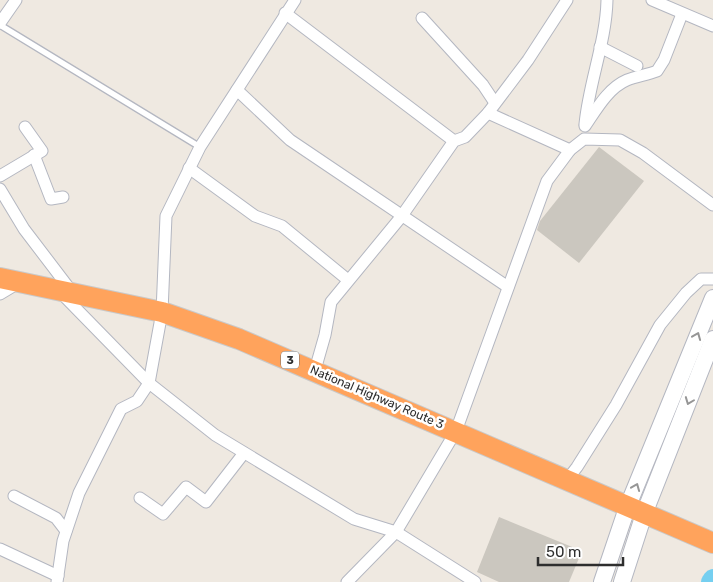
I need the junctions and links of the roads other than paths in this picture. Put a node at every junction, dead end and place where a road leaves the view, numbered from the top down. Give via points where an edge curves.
1 (16, 0) edge
2 (295, 0) edge
3 (567, 0) edge
4 (607, 0) edge
5 (652, 0) edge
6 (285, 13) junction
7 (682, 14) junction
8 (422, 18) dead end
9 (0, 24) edge
10 (713, 26) edge
11 (600, 47) junction
12 (637, 66) dead end
13 (237, 90) junction
14 (495, 103) junction
15 (488, 113) junction
16 (585, 126) junction
17 (25, 127) dead end
18 (584, 139) junction
19 (454, 140) junction
20 (200, 147) junction
21 (570, 150) junction
22 (34, 156) junction
23 (189, 168) junction
24 (0, 176) edge
25 (0, 189) edge
26 (63, 197) dead end
27 (713, 205) edge
28 (401, 217) junction
29 (0, 278) edge
30 (713, 279) edge
31 (348, 280) junction
32 (20, 282) junction
33 (508, 287) junction
34 (65, 291) junction
35 (0, 294) edge
36 (713, 298) edge
37 (162, 312) junction
38 (713, 339) edge
39 (315, 370) junction
40 (149, 383) junction
41 (456, 432) junction
42 (244, 453) junction
43 (567, 480) junction
44 (14, 496) dead end
45 (140, 498) dead end
46 (636, 511) junction
47 (66, 531) junction
48 (396, 532) junction
49 (713, 543) edge
50 (0, 549) edge
51 (57, 579) edge
52 (347, 582) edge
53 (475, 582) edge
54 (602, 582) edge
55 (622, 582) edge

1 - 9 street
2 - 6 street
3 - 14 street
4 - 11 street
5 - 7 street
6 - 13 street
6 - 19 street
7 - 10 street
7 - 16 street via 664,60 656,71 614,88
8 - 14 street via 483,85
9 - 20 lane
11 - 12 street
11 - 16 street
13 - 20 street
13 - 28 street via 290,140
14 - 15 street
15 - 19 street via 465,137
15 - 21 street
16 - 18 street
17 - 22 street via 42,151
18 - 21 street
18 - 27 street via 620,140 643,153
19 - 28 street
20 - 23 street
21 - 33 street via 547,181
22 - 24 street
22 - 26 street via 51,199
23 - 31 street via 255,216 282,226
23 - 37 street via 166,216
25 - 34 street
28 - 31 street
28 - 33 street
29 - 32 highway, National Highway Route 3 / 3
30 - 43 street via 701,279 660,325 616,405 578,468
31 - 39 street via 330,302
32 - 34 highway, National Highway Route 3 / 3
32 - 35 street
33 - 41 street
34 - 37 highway, National Highway Route 3 / 3
34 - 40 street
46 -> 36 street
37 - 39 highway, National Highway Route 3 / 3
37 - 40 street
38 -> 46 street
39 - 41 highway, National Highway Route 3 / 3
40 - 42 street via 214,435
40 - 47 street via 137,401 121,409 79,493
41 - 43 highway, National Highway Route 3 / 3
41 - 48 street
42 - 45 street via 206,502 186,487 163,514
42 - 48 street via 354,519
43 - 46 highway, National Highway Route 3 / 3
44 - 47 street via 56,518
46 - 49 highway, National Highway Route 3 / 3
46 - 54 street
46 - 55 street
47 - 51 street
48 - 52 street
48 - 53 street
50 - 51 street

